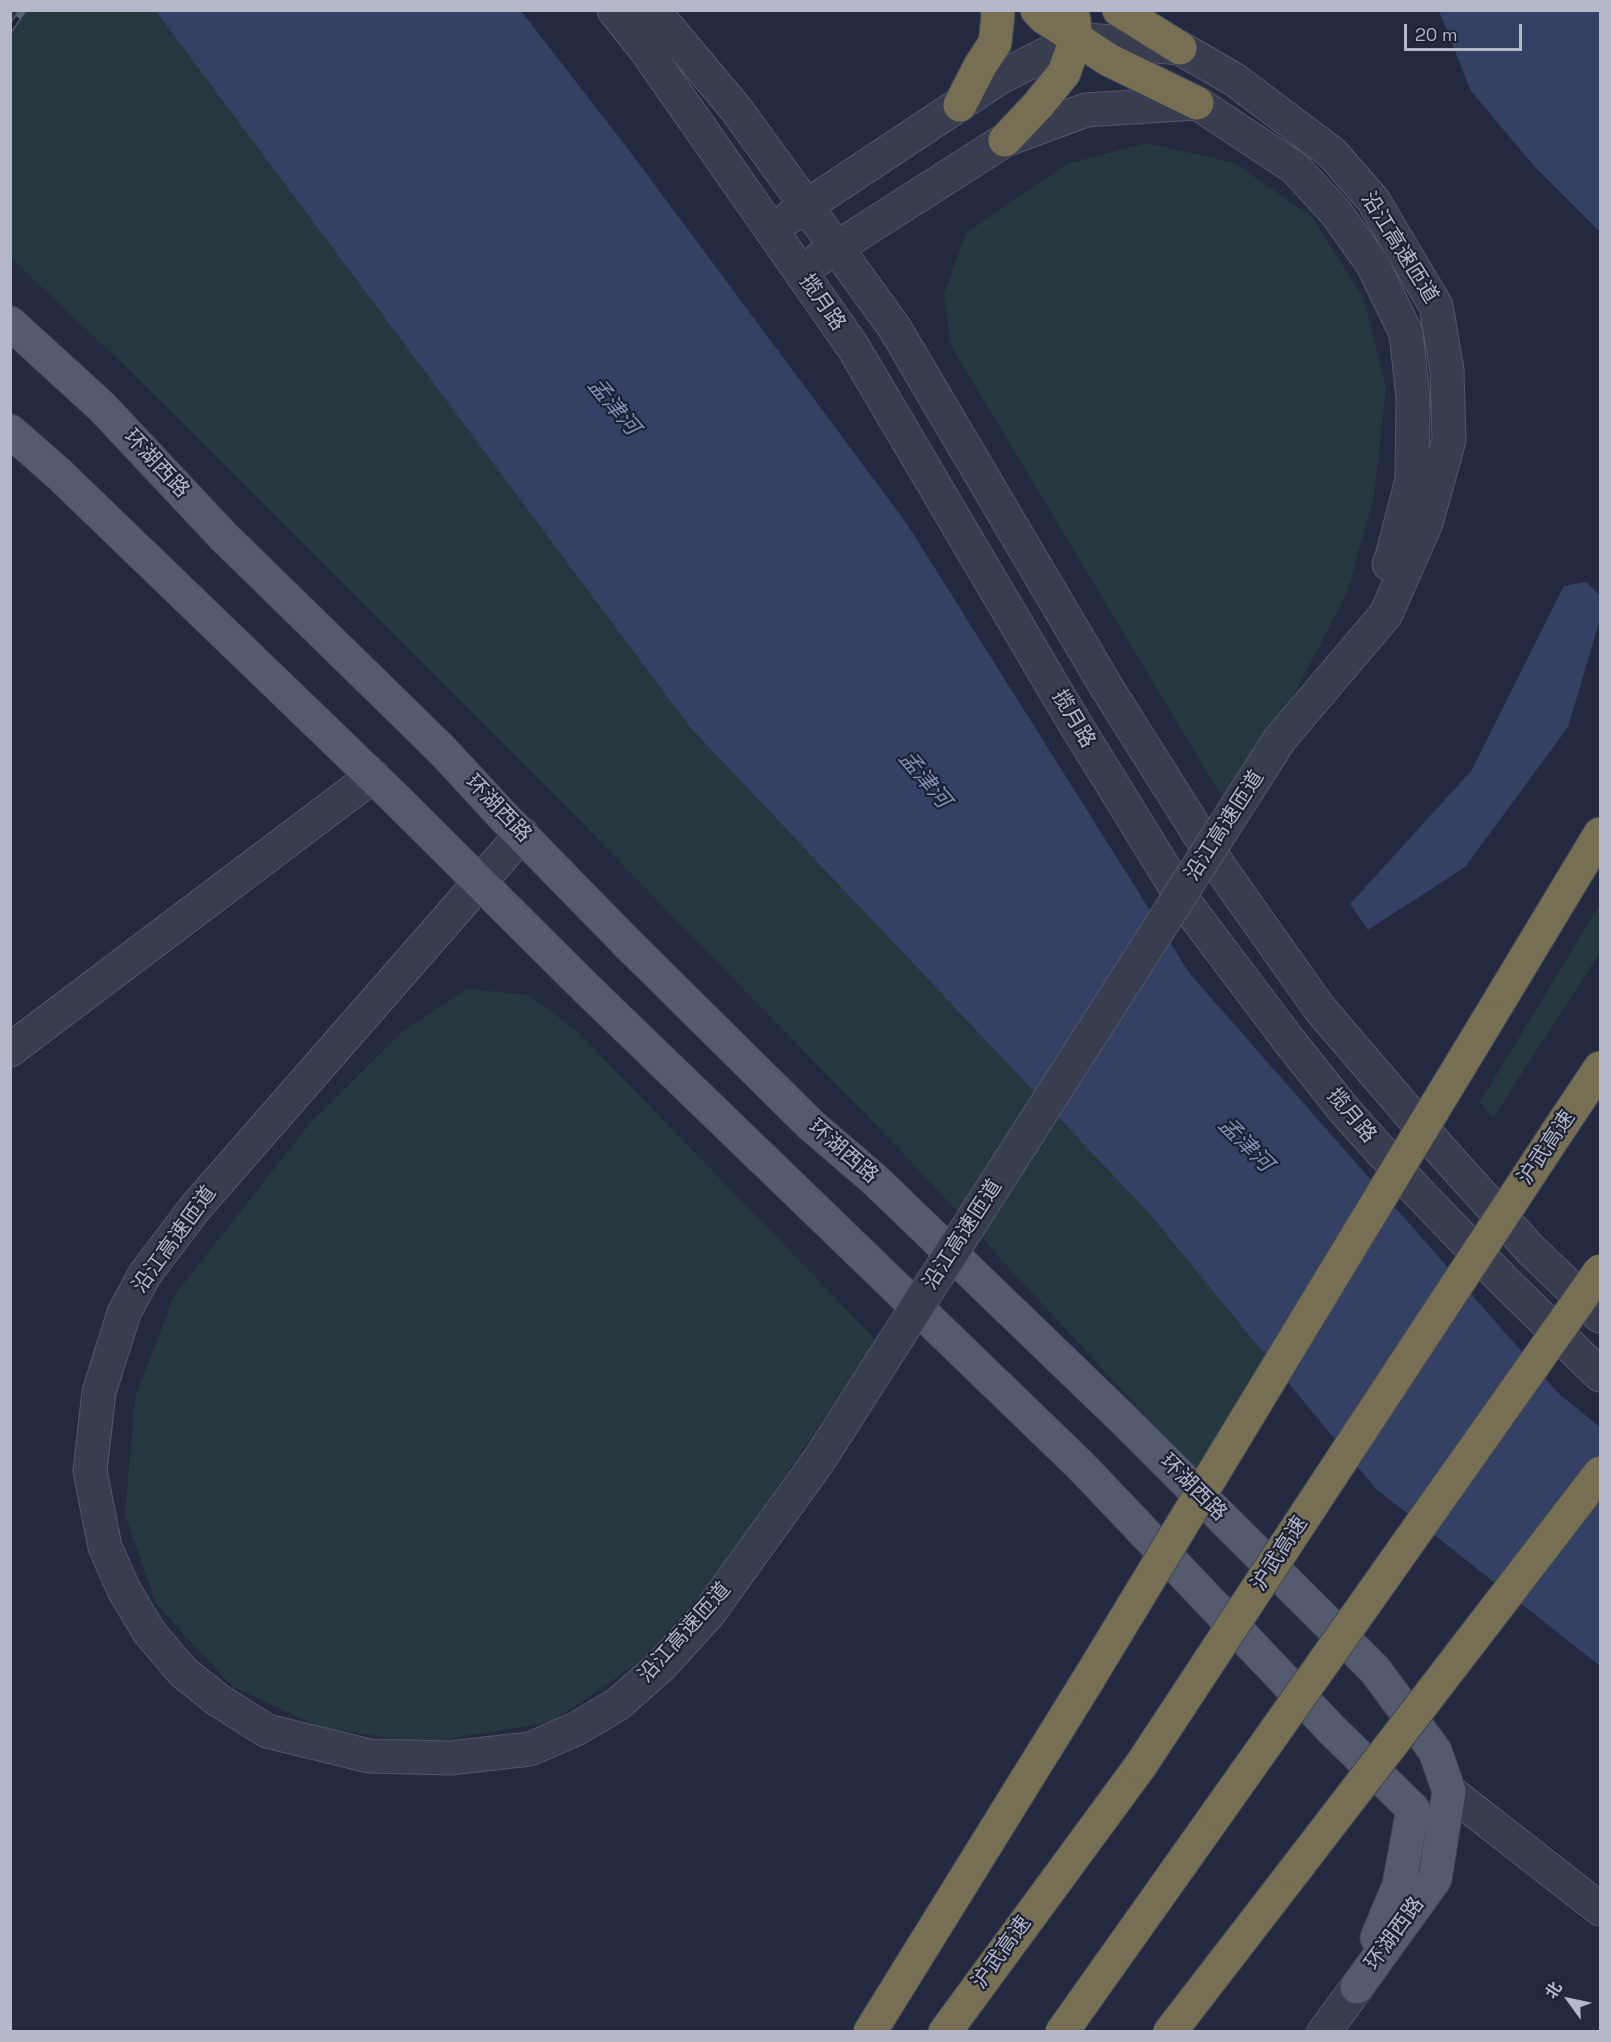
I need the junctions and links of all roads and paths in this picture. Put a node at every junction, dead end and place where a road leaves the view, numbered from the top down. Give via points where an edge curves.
1 (614, 10) edge
2 (652, 10) edge
3 (997, 10) edge
4 (1037, 10) edge
5 (1119, 10) edge
6 (1074, 25) edge
7 (1180, 48) junction
8 (1197, 103) junction
9 (960, 105) junction
10 (1005, 140) junction
11 (806, 206) junction
12 (771, 230) junction
13 (837, 248) junction
14 (800, 271) junction
15 (10, 323) edge
16 (10, 431) edge
17 (1280, 739) junction
18 (372, 776) junction
19 (522, 834) junction
20 (1600, 834) edge
21 (479, 881) junction
22 (10, 1050) edge
23 (1600, 1068) edge
24 (1600, 1271) edge
25 (1600, 1316) edge
26 (1600, 1375) edge
27 (1600, 1473) edge
28 (1449, 1791) junction
29 (1600, 1909) edge
30 (1357, 1987) junction
31 (870, 2031) edge
32 (945, 2031) edge
33 (1062, 2031) edge
34 (1170, 2031) edge
35 (1324, 2031) edge

1 - 12 street, 揽月路
2 - 11 street via 736,109
3 - 9 highway via 995,43
4 - 6 highway via 1045,18
5 - 7 highway
6 - 7 street
6 - 8 highway via 1109,60
6 - 9 street
6 - 10 highway via 1064,73
7 - 17 street, 沿江高速匝道 via 1235,80 1332,153 1373,200 1436,306 1448,370 1449,440 1426,523 1386,614
8 - 10 street via 1086,110
8 - 17 street, 沿江高速匝道 via 1295,168 1337,214 1373,265 1406,333 1413,398 1412,480 1392,557 1364,612
9 - 11 street
10 - 13 street
11 - 12 street
11 - 13 street
12 - 14 street, 揽月路
13 - 14 street
13 - 25 street via 894,327 1107,688 1221,869 1320,1010 1530,1249
14 - 26 street, 揽月路 via 853,347 1186,904 1345,1111 1504,1282
15 - 19 main road, 环湖西路 via 102,407 223,536 442,750
16 - 18 main road, 环湖西路
17 - 21 street, 沿江高速匝道, bridge via 819,1460 709,1613 662,1666 618,1704 576,1730 530,1749 450,1758 369,1756 267,1731 183,1672 149,1632 105,1547 90,1471 99,1392 124,1313 145,1275 195,1208
18 - 21 main road, 环湖西路
18 - 22 street
19 - 21 street, 沿江高速匝道
19 - 28 main road, 环湖西路 via 803,1117 875,1180 1105,1401 1375,1670 1435,1751
20 - 31 highway, bridge via 1088,1680
21 - 30 main road, 环湖西路 via 1081,1466 1332,1730 1413,1809 1399,1885
23 - 32 highway, 沪武高速, bridge via 1141,1765
24 - 33 highway, bridge
27 - 34 highway, bridge
28 - 29 street
28 - 30 main road, 环湖西路 via 1435,1879
30 - 35 street

